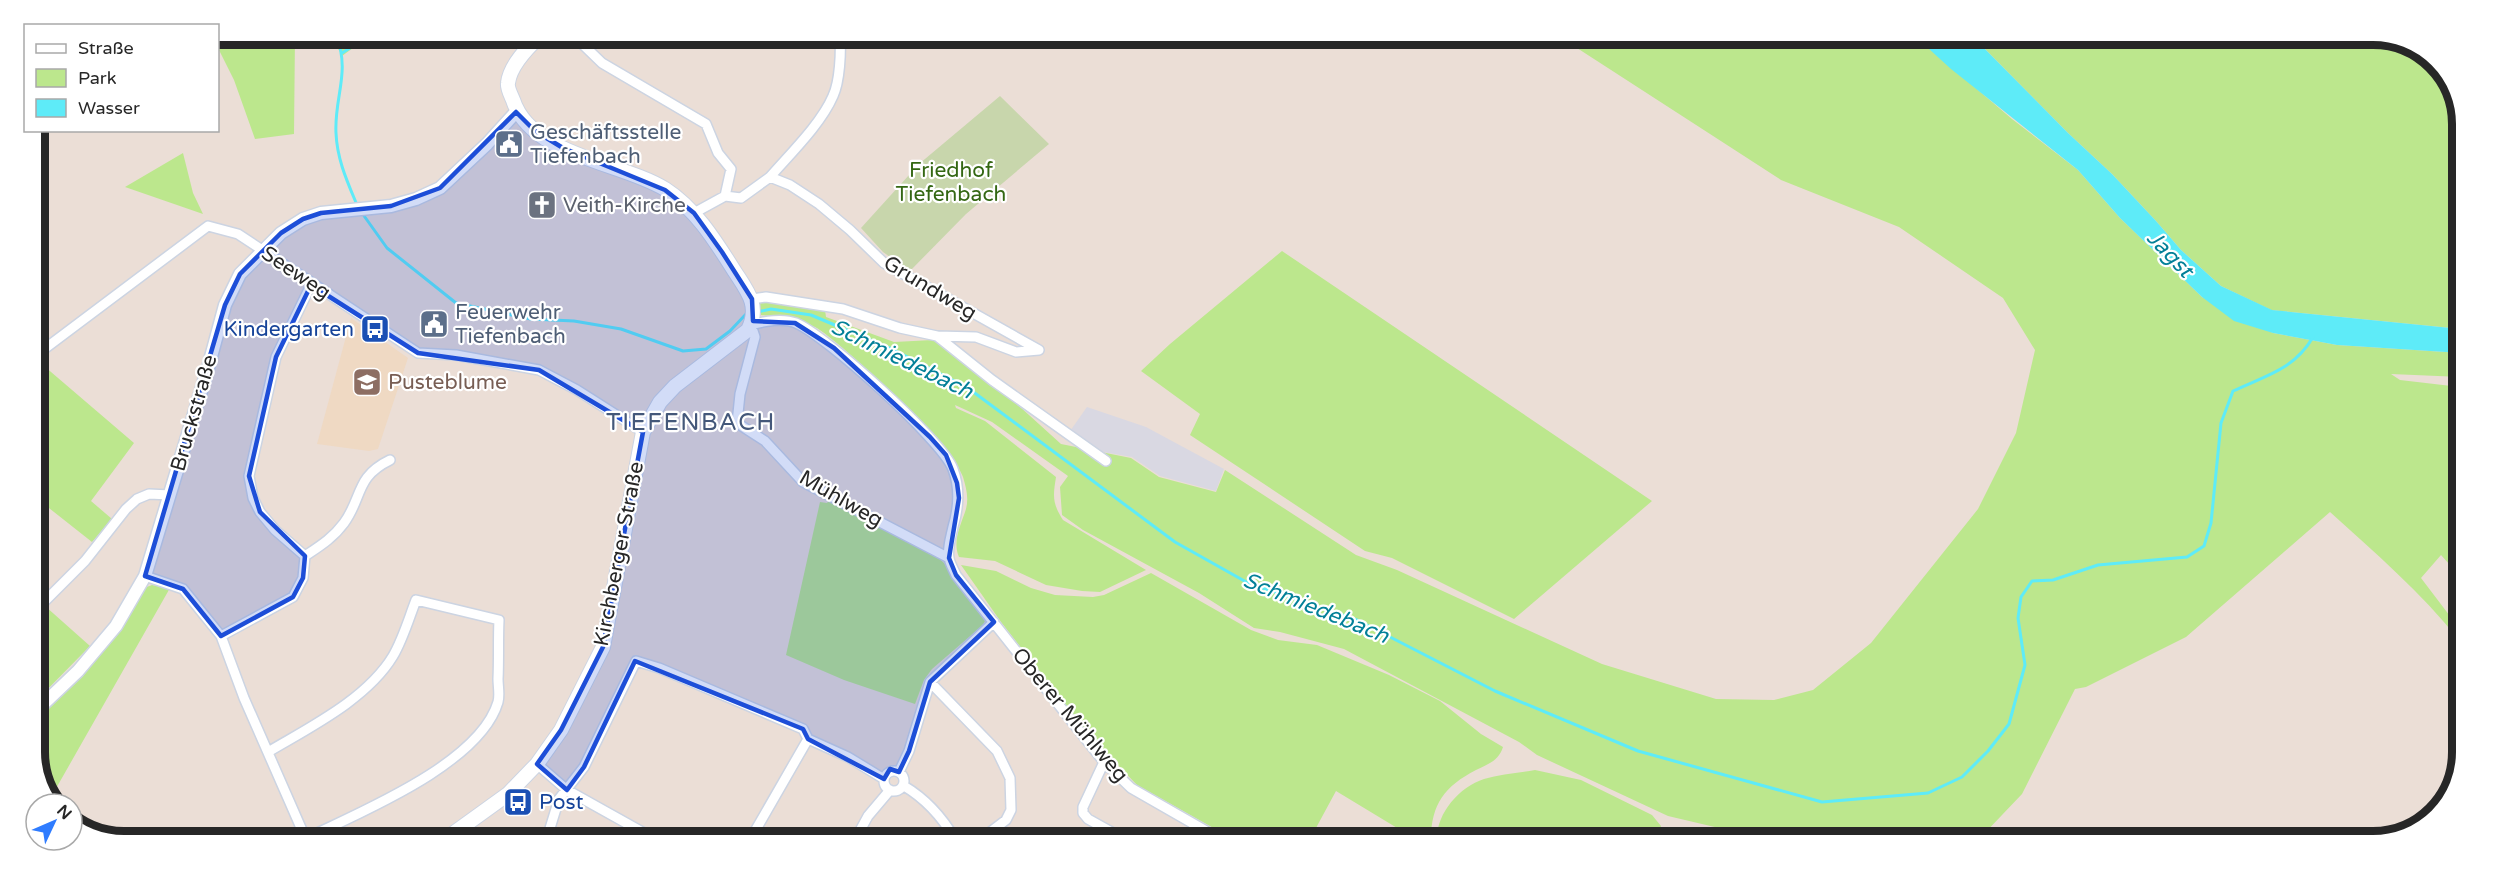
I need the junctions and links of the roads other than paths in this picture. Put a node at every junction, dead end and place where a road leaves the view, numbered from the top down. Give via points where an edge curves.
1 (532, 45) edge
2 (584, 45) edge
3 (841, 45) edge
4 (516, 112) junction
5 (770, 177) junction
6 (725, 196) junction
7 (694, 213) junction
8 (263, 250) junction
9 (311, 285) junction
10 (752, 312) junction
11 (937, 336) junction
12 (45, 348) edge
13 (643, 432) junction
14 (390, 460) dead end
15 (1106, 461) dead end
16 (170, 495) junction
17 (305, 556) junction
18 (949, 558) junction
19 (145, 576) junction
20 (45, 600) edge
21 (994, 622) junction
22 (221, 636) junction
23 (930, 682) junction
24 (45, 702) edge
25 (808, 739) junction
26 (268, 752) junction
27 (1104, 762) junction
28 (537, 764) junction
29 (899, 771) junction
30 (884, 779) junction
31 (904, 786) junction
32 (567, 790) junction
33 (890, 790) junction
34 (304, 831) edge
35 (320, 831) edge
36 (457, 831) edge
37 (549, 831) edge
38 (640, 831) edge
39 (755, 831) edge
40 (859, 831) edge
41 (949, 831) edge
42 (992, 831) edge
43 (1110, 831) edge
44 (1206, 831) edge

1 - 4 main road via 514,66 507,84
2 - 6 street via 603,63 706,124 718,153 731,169
3 - 5 street via 834,95
4 - 7 main road via 535,131 563,148 666,190
4 - 8 street, Bruckstraße via 440,188 391,206 321,213 303,219
5 - 6 street via 741,198
5 - 11 street, Grundweg via 819,204 884,263 1039,350 1016,352 976,337
6 - 7 street
7 - 10 main road via 722,252
8 - 9 street, Seeweg
8 - 12 street, Seeweg via 238,234 208,226
8 - 16 street, Bruckstraße via 240,274 225,304
9 - 13 street, Seeweg via 418,353 456,355 539,370
9 - 17 street via 276,357 249,476 260,512
10 - 11 street via 766,297 843,309
10 - 13 main road, Kirchberger Straße via 748,330 675,386 660,402
10 - 18 street via 764,321 795,323 834,348 946,455 959,498
10 - 18 street, Mühlweg via 755,337 740,394 737,423 765,441 803,482
11 - 15 street
13 - 28 main road, Kirchberger Straße via 603,647 561,730
14 - 17 street via 365,478 345,521 328,541
16 - 19 street, Bruckstraße
16 - 20 street, Bruckstraße via 149,494 137,499 85,561
17 - 22 street via 303,578 292,597
18 - 21 street, Oberer Mühlweg via 956,575
19 - 22 street via 183,589
19 - 24 street, Bruckstraße via 116,626
21 - 23 street
21 - 27 street, Oberer Mühlweg
22 - 26 street
23 - 29 street
23 - 42 street via 997,751 1010,777 1011,810 1006,820
25 - 30 street
25 - 32 street via 802,729 636,661 584,767
25 - 39 street
26 - 34 street
26 - 35 street via 327,717 376,678 394,655 416,600 499,620 498,701 487,724 443,766 378,804
27 - 43 street via 1083,813
27 - 44 street, Oberer Mühlweg via 1131,788
28 - 32 street
28 - 36 main road, Kirchberger Straße via 508,794
29 - 30 street via 888,772
29 - 31 street
30 - 33 street
31 - 33 street
31 - 41 street via 933,809
32 - 37 street
32 - 38 street
33 - 40 street

